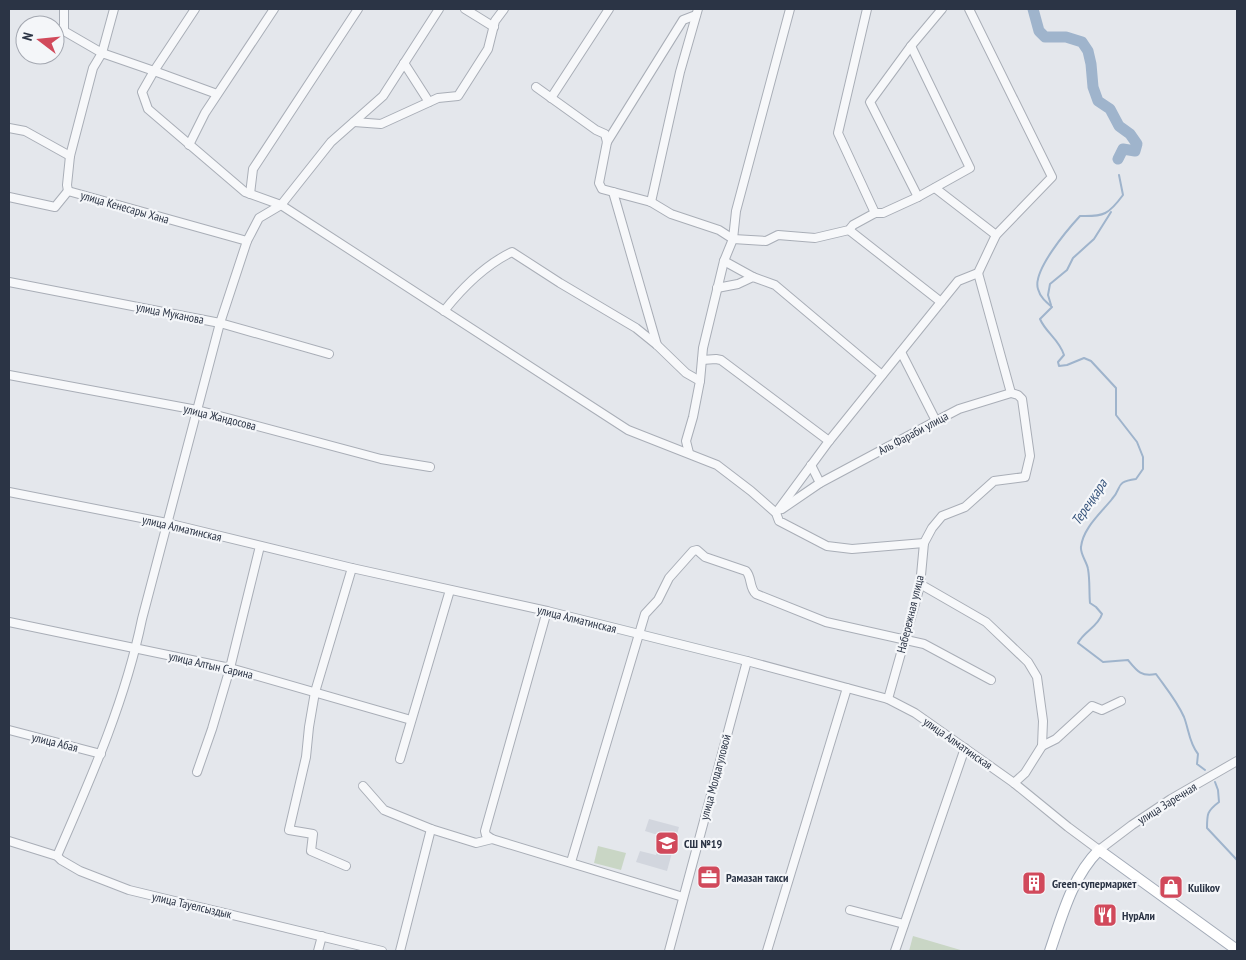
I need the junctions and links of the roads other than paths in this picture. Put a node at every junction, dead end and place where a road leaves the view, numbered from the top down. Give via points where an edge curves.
1 (64, 9) edge
2 (114, 9) edge
3 (195, 9) edge
4 (274, 9) edge
5 (358, 9) edge
6 (439, 9) edge
7 (465, 9) edge
8 (504, 9) edge
9 (609, 9) edge
10 (790, 9) edge
11 (867, 9) edge
12 (942, 9) edge
13 (969, 9) edge
14 (697, 12) edge
15 (494, 27) junction
16 (911, 46) junction
17 (102, 54) junction
18 (404, 63) junction
19 (154, 71) junction
20 (536, 87) dead end
21 (217, 94) junction
22 (551, 98) junction
23 (429, 102) junction
24 (354, 122) junction
25 (9, 128) edge
26 (607, 142) junction
27 (189, 144) junction
28 (70, 156) junction
29 (935, 188) junction
30 (68, 191) junction
31 (613, 192) junction
32 (250, 194) junction
33 (9, 197) edge
34 (918, 197) junction
35 (651, 202) junction
36 (281, 205) junction
37 (876, 213) junction
38 (849, 230) junction
39 (996, 235) junction
40 (733, 239) junction
41 (247, 241) junction
42 (724, 261) junction
43 (978, 273) junction
44 (753, 277) junction
45 (9, 282) edge
46 (717, 288) junction
47 (941, 302) junction
48 (444, 311) junction
49 (220, 323) junction
50 (656, 345) junction
51 (901, 352) junction
52 (329, 354) dead end
53 (702, 360) junction
54 (9, 375) edge
55 (882, 376) junction
56 (700, 381) junction
57 (1011, 394) junction
58 (197, 410) junction
59 (936, 421) junction
60 (829, 441) junction
61 (689, 453) junction
62 (811, 466) junction
63 (430, 467) dead end
64 (820, 483) junction
65 (9, 492) edge
66 (776, 513) junction
67 (167, 523) junction
68 (924, 543) junction
69 (260, 546) junction
70 (352, 568) junction
71 (920, 584) junction
72 (450, 590) junction
73 (547, 611) junction
74 (9, 622) edge
75 (640, 634) junction
76 (905, 639) junction
77 (136, 648) junction
78 (747, 661) junction
79 (230, 668) junction
80 (991, 680) dead end
81 (846, 688) junction
82 (315, 692) junction
83 (888, 699) junction
84 (1121, 701) dead end
85 (410, 720) junction
86 (9, 730) edge
87 (1042, 746) junction
88 (966, 748) junction
89 (101, 754) junction
90 (400, 759) dead end
91 (1237, 760) edge
92 (197, 772) dead end
93 (1014, 783) junction
94 (363, 786) dead end
95 (431, 829) junction
96 (492, 839) junction
97 (9, 842) edge
98 (1099, 850) junction
99 (57, 856) junction
100 (571, 862) junction
101 (346, 866) dead end
102 (683, 896) junction
103 (850, 910) dead end
104 (904, 924) junction
105 (322, 936) junction
106 (1237, 950) edge
107 (318, 951) edge
108 (382, 951) edge
109 (400, 951) edge
110 (669, 951) edge
111 (767, 951) edge
112 (895, 951) edge
113 (1050, 951) edge

1 - 17 street via 64,30
2 - 17 street
3 - 19 street
4 - 21 street
5 - 32 street via 253,169
6 - 18 street
7 - 15 street
8 - 15 street
9 - 22 street
10 - 40 street via 736,212
11 - 37 street via 838,133
12 - 16 street
13 - 39 street via 1052,176
14 - 26 street via 683,20
14 - 35 street
15 - 23 street via 488,49 458,96
16 - 29 street via 970,165 967,172
16 - 34 street via 870,102
17 - 19 street
17 - 28 street via 93,68
18 - 23 street
18 - 24 street via 383,96
19 - 21 street
19 - 27 street via 142,92 148,109
20 - 22 street
21 - 27 street
22 - 26 street via 606,134
23 - 24 street via 381,124
24 - 36 street via 331,142
25 - 28 street via 26,131
26 - 31 street via 599,183 602,189
27 - 32 street
28 - 30 street
29 - 34 street
29 - 39 street
30 - 33 street, улица Кенесары Хана via 55,207
30 - 41 street, улица Кенесары Хана
31 - 35 street
31 - 50 street
32 - 36 street
34 - 37 street
35 - 40 street via 671,214 719,230
36 - 41 street via 259,218
36 - 48 street
37 - 38 street
38 - 40 street via 815,238 778,234 766,241
38 - 47 street
39 - 43 street
40 - 42 street
41 - 49 street
42 - 44 street
42 - 46 street
43 - 47 street via 958,281
43 - 57 street, Набережная улица
44 - 46 street
44 - 55 street via 775,285
45 - 49 street, улица Муканова
46 - 53 street
47 - 51 street
48 - 50 street via 482,271 512,252 636,328
48 - 61 street via 628,430
49 - 52 street, улица Муканова
49 - 58 street
50 - 56 street via 686,373
51 - 55 street
51 - 59 street
53 - 56 street
53 - 60 street via 721,360
54 - 58 street, улица Жандосова
55 - 60 street
56 - 61 street via 686,440
57 - 59 street, Аль Фараби улица via 959,409
57 - 68 street, Набережная улица via 1022,399 1030,456 1025,477 994,481 965,507 942,516
58 - 63 street, улица Жандосова via 381,460
58 - 67 street
59 - 64 street, Аль Фараби улица
60 - 62 street
61 - 66 street via 717,465
62 - 64 street
62 - 66 street
64 - 66 street, Аль Фараби улица
65 - 67 street, улица Алматинская
66 - 68 street via 779,522 827,546 852,549
67 - 69 street, улица Алматинская
67 - 77 street
68 - 71 street, Набережная улица
69 - 70 street, улица Алматинская
69 - 79 street
70 - 72 street, улица Алматинская
70 - 82 street
71 - 76 street, Набережная улица
71 - 87 street via 986,622 1028,662 1037,677 1043,722
72 - 73 street, улица Алматинская
72 - 85 street
73 - 75 street, улица Алматинская
73 - 96 street via 485,831 486,836
74 - 77 street, улица Алтын Сарина
75 - 76 street via 645,614 658,600 670,578 697,550 705,557 746,571 756,594 826,622
75 - 78 street, улица Алматинская
75 - 100 street
76 - 80 street via 924,644
76 - 83 street, Набережная улица
77 - 79 street, улица Алтын Сарина
77 - 89 street
78 - 81 street, улица Алматинская
78 - 102 street, улица Молдагуловой
79 - 82 street, улица Алтын Сарина
79 - 92 street
81 - 83 street, улица Алматинская
81 - 111 street
82 - 85 street, улица Алтын Сарина
82 - 101 street via 306,757 288,830 314,834 311,851
83 - 88 street, улица Алматинская via 916,713
84 - 87 street via 1102,710 1092,706 1056,739
85 - 90 street
86 - 89 street, улица Абая
87 - 93 street via 1025,773
88 - 93 street, улица Алматинская
88 - 104 street
89 - 99 street
91 - 98 street, улица Заречная via 1171,799
93 - 98 street, улица Алматинская
94 - 95 street via 384,810
95 - 96 street via 476,843
95 - 109 street
96 - 100 street
97 - 99 street, улица Тауелсыздык
98 - 106 main road
98 - 113 main road via 1079,874
99 - 105 street, улица Тауелсыздык via 80,871 129,890
100 - 102 street
102 - 110 street, улица Молдагуловой
103 - 104 street
104 - 112 street
105 - 107 street
105 - 108 street, улица Тауелсыздык

